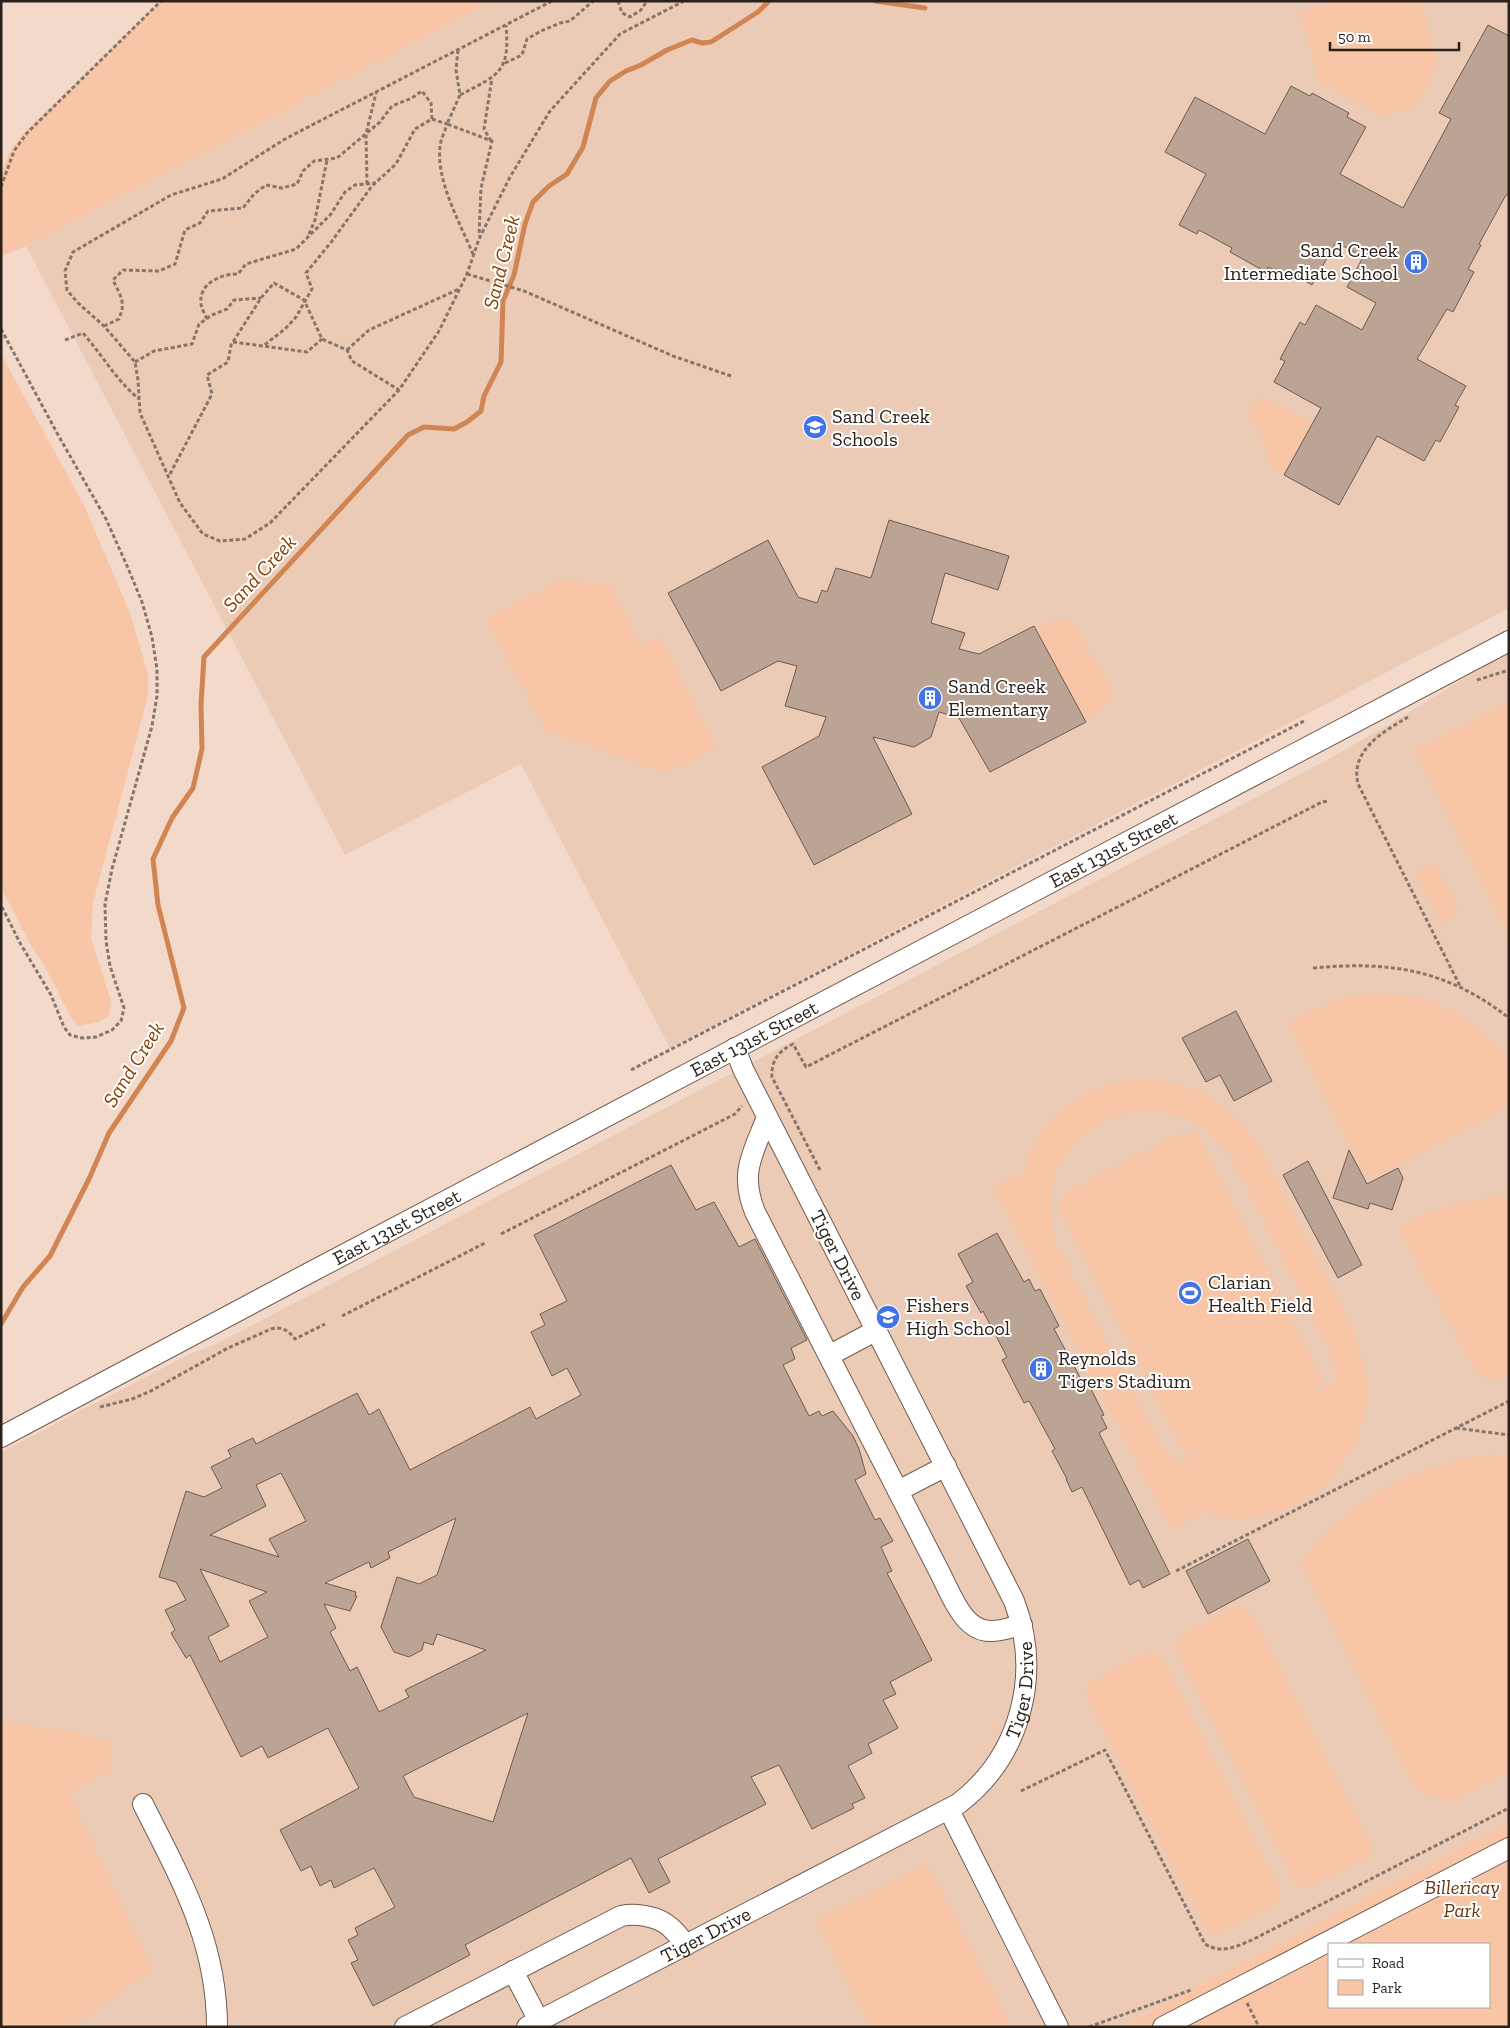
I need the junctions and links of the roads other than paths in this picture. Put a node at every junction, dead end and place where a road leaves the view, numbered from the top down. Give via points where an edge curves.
1 (1509, 641) edge
2 (735, 1048) junction
3 (767, 1117) junction
4 (877, 1330) junction
5 (830, 1355) junction
6 (1, 1437) edge
7 (946, 1466) junction
8 (898, 1491) junction
9 (1022, 1625) junction
10 (143, 1804) dead end
11 (948, 1810) junction
12 (1509, 1848) edge
13 (686, 1945) junction
14 (513, 1971) junction
15 (533, 2024) edge
16 (217, 2027) edge
17 (405, 2027) edge
18 (1058, 2027) edge
19 (1163, 2027) edge

1 - 2 street, East 131st Street
2 - 3 street, Tiger Drive
2 - 6 street, East 131st Street
3 - 4 street, Tiger Drive
3 - 5 street via 747,1170 749,1197
4 - 5 street
4 - 7 street, Tiger Drive
5 - 8 street
7 - 8 street
7 - 9 street, Tiger Drive via 1014,1601
8 - 9 street via 971,1626 992,1631
9 - 11 street, Tiger Drive via 1026,1647 1026,1684 1014,1732 990,1774
10 - 16 street via 197,1918 212,1966
11 - 13 street, Tiger Drive
11 - 18 street
12 - 19 street
13 - 14 street via 669,1926 648,1917 629,1914
13 - 15 street, Tiger Drive
14 - 15 street
14 - 17 street

